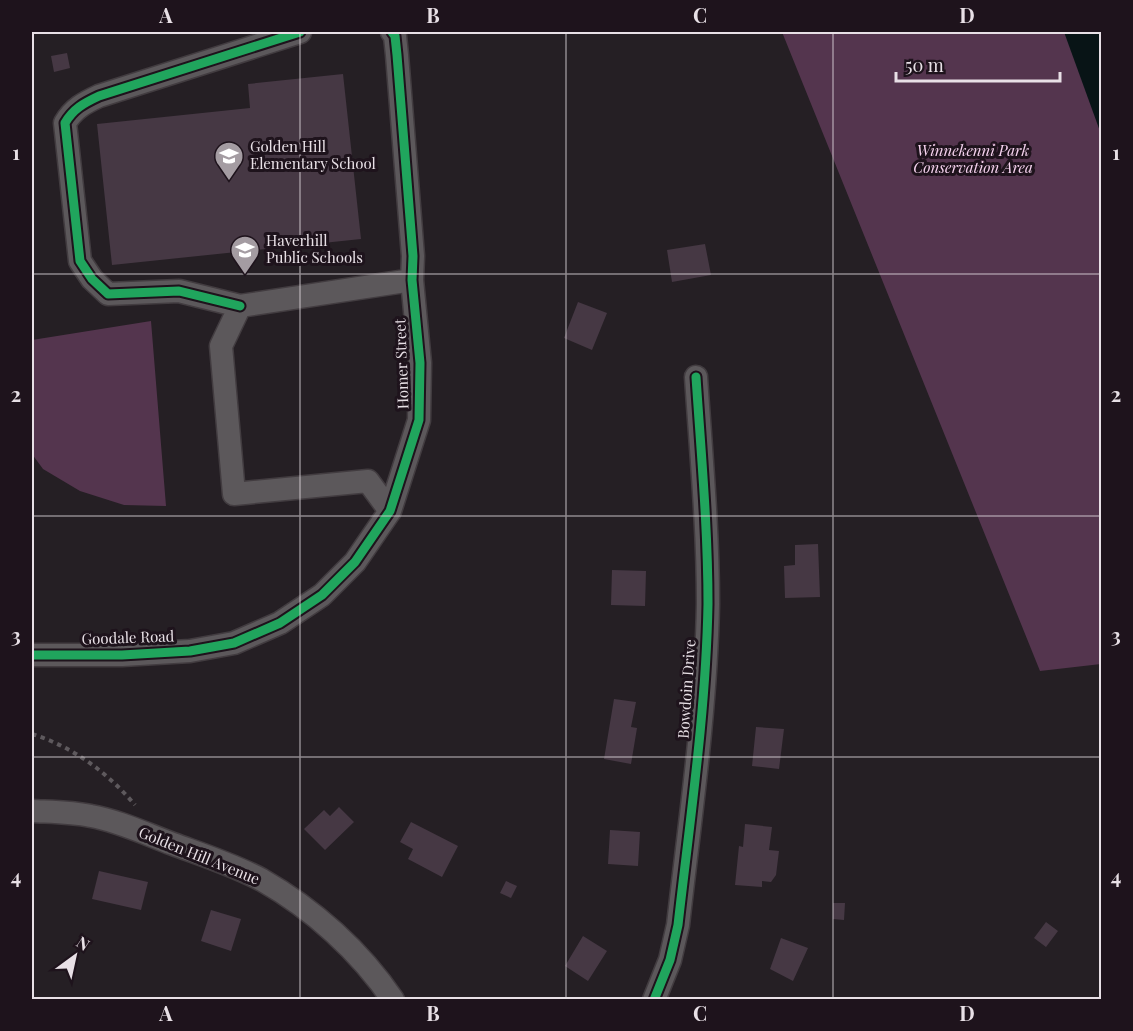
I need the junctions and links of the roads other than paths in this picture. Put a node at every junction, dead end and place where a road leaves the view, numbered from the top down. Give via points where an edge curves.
1 (300, 32) edge
2 (393, 32) edge
3 (412, 280) junction
4 (240, 306) junction
5 (696, 377) dead end
6 (390, 511) junction
7 (225, 644) joint
8 (32, 655) edge
9 (32, 811) edge
10 (393, 999) edge
11 (654, 999) edge

1 - 4 street via 99,96 78,107 65,123 80,261 92,279 108,294 179,291
2 - 3 street, Homer Street
3 - 4 street
3 - 6 street, Homer Street via 420,363 419,420
4 - 6 street via 221,346 234,494 369,481
5 - 11 street, Bowdoin Drive via 708,604 704,683 678,925 670,960
6 - 7 street, Homer Street via 355,562 322,595 280,622
7 - 8 street, Goodale Road via 190,651
9 - 10 street, Golden Hill Avenue via 91,816 261,880 337,934

